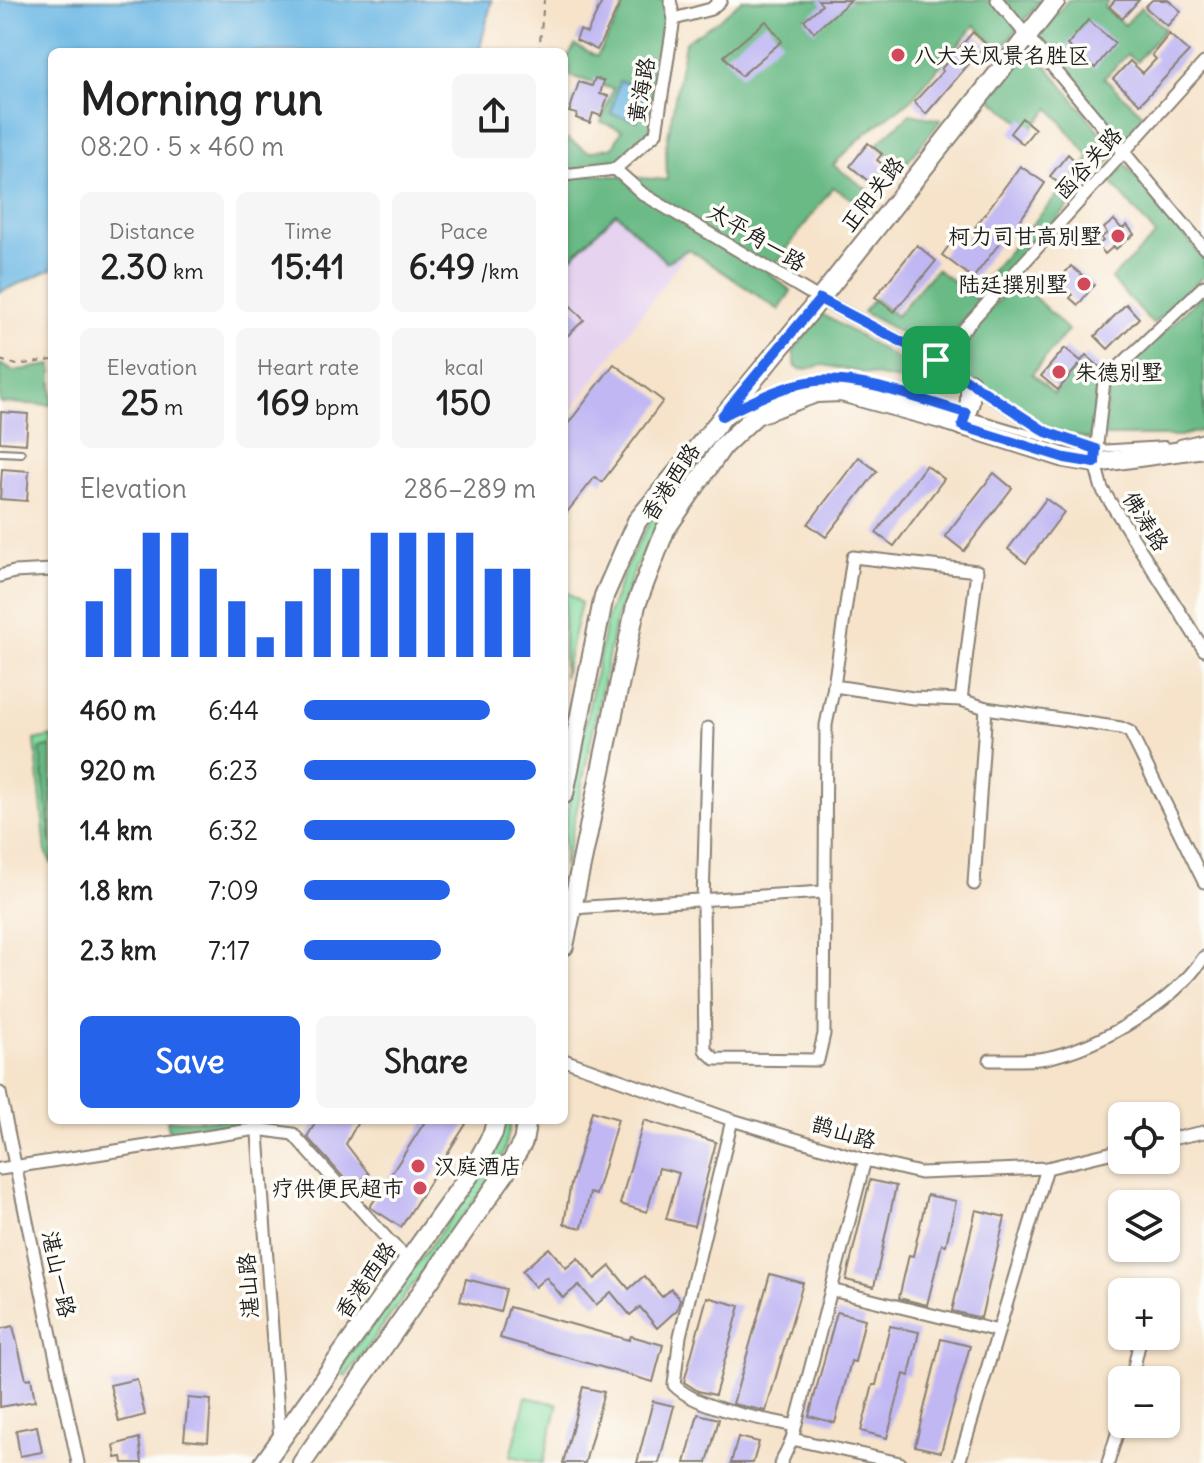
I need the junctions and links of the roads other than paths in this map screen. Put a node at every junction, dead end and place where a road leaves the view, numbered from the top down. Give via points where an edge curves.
1 (670, 0) edge
2 (721, 0) edge
3 (997, 0) edge
4 (1056, 0) edge
5 (674, 19) junction
6 (1028, 37) junction
7 (1204, 63) edge
8 (1125, 152) junction
9 (615, 169) junction
10 (568, 175) edge
11 (1204, 248) edge
12 (1204, 286) edge
13 (820, 299) junction
14 (936, 360) junction
15 (970, 383) junction
16 (722, 416) junction
17 (964, 420) junction
18 (1204, 437) edge
19 (1204, 448) edge
20 (0, 452) edge
21 (21, 453) dead end
22 (1096, 456) junction
23 (48, 570) edge
24 (0, 576) edge
25 (1204, 650) edge
26 (834, 686) junction
27 (961, 700) junction
28 (986, 708) junction
29 (708, 728) dead end
30 (568, 774) edge
31 (1204, 882) edge
32 (974, 884) dead end
33 (823, 892) junction
34 (703, 902) junction
35 (572, 908) junction
36 (568, 927) edge
37 (1204, 957) edge
38 (990, 1060) dead end
39 (568, 1061) edge
40 (0, 1093) edge
41 (732, 1120) junction
42 (257, 1124) edge
43 (495, 1124) edge
44 (526, 1124) edge
45 (1204, 1132) edge
46 (1180, 1137) edge
47 (1108, 1153) edge
48 (865, 1160) junction
49 (16, 1167) junction
50 (1047, 1168) junction
51 (0, 1169) edge
52 (409, 1260) junction
53 (831, 1290) junction
54 (998, 1331) junction
55 (795, 1426) junction
56 (1116, 1438) edge
57 (792, 1439) junction
58 (280, 1441) junction
59 (78, 1463) edge
60 (264, 1463) edge
61 (302, 1463) edge
62 (781, 1463) edge
63 (900, 1463) edge
64 (959, 1463) edge
65 (1108, 1463) edge

1 - 5 street, 黄海路
2 - 5 street via 711,9
3 - 6 street
4 - 6 main road, 正阳关路
5 - 9 street, 黄海路 via 656,133
6 - 8 street
6 - 13 main road, 正阳关路
7 - 8 street, 函谷关路
8 - 11 street
8 - 14 street, 函谷关路
9 - 10 street
9 - 13 street, 太平角一路 via 643,194
12 - 22 street via 1104,381
13 - 14 street, 太平角一路
13 - 16 main road, 正阳关路
14 - 15 street, 太平角一路
15 - 17 main road
15 - 22 street, 太平角一路 via 1046,432
16 - 17 lane, 香港西路 via 770,393 815,381 850,381
16 - 30 main road, 香港西路 via 637,521 604,596
17 - 22 main road, 香港西路 via 1065,458
17 - 35 main road, 香港西路 via 841,392 816,393 756,415 723,446 665,530 636,605
18 - 22 lane, 香港西路
19 - 22 main road, 香港西路
20 - 21 lane
22 - 25 street, 佛涛路 via 1102,489
23 - 24 street
26 - 27 street
26 - 27 street via 853,557 963,568 977,571
26 - 33 street via 826,725
27 - 28 street
28 - 31 street via 1130,732
28 - 32 street
29 - 34 street
33 - 34 street
33 - 34 street via 824,1034 818,1060 715,1059 705,1050
34 - 35 street
35 - 36 main road, 香港西路
37 - 38 street via 1188,980 1119,1032 1046,1058
39 - 41 street, 鹊山路
40 - 49 street, 湛山一路
41 - 48 street, 鹊山路
41 - 55 street via 680,1336 674,1385 683,1394 724,1409
42 - 49 street
42 - 52 street via 293,1134
42 - 58 street, 湛山路
43 - 52 main road, 香港西路 via 473,1170
44 - 61 main road via 523,1142 505,1173
45 - 46 street
47 - 50 street, 鹊山路
48 - 50 street, 鹊山路 via 920,1173
48 - 53 street
49 - 51 street
49 - 59 street, 湛山一路
50 - 54 street
52 - 58 main road, 香港西路
53 - 54 street
53 - 55 street
54 - 64 street
55 - 57 street
56 - 65 street
57 - 62 street
57 - 63 street
58 - 60 main road, 香港西路

